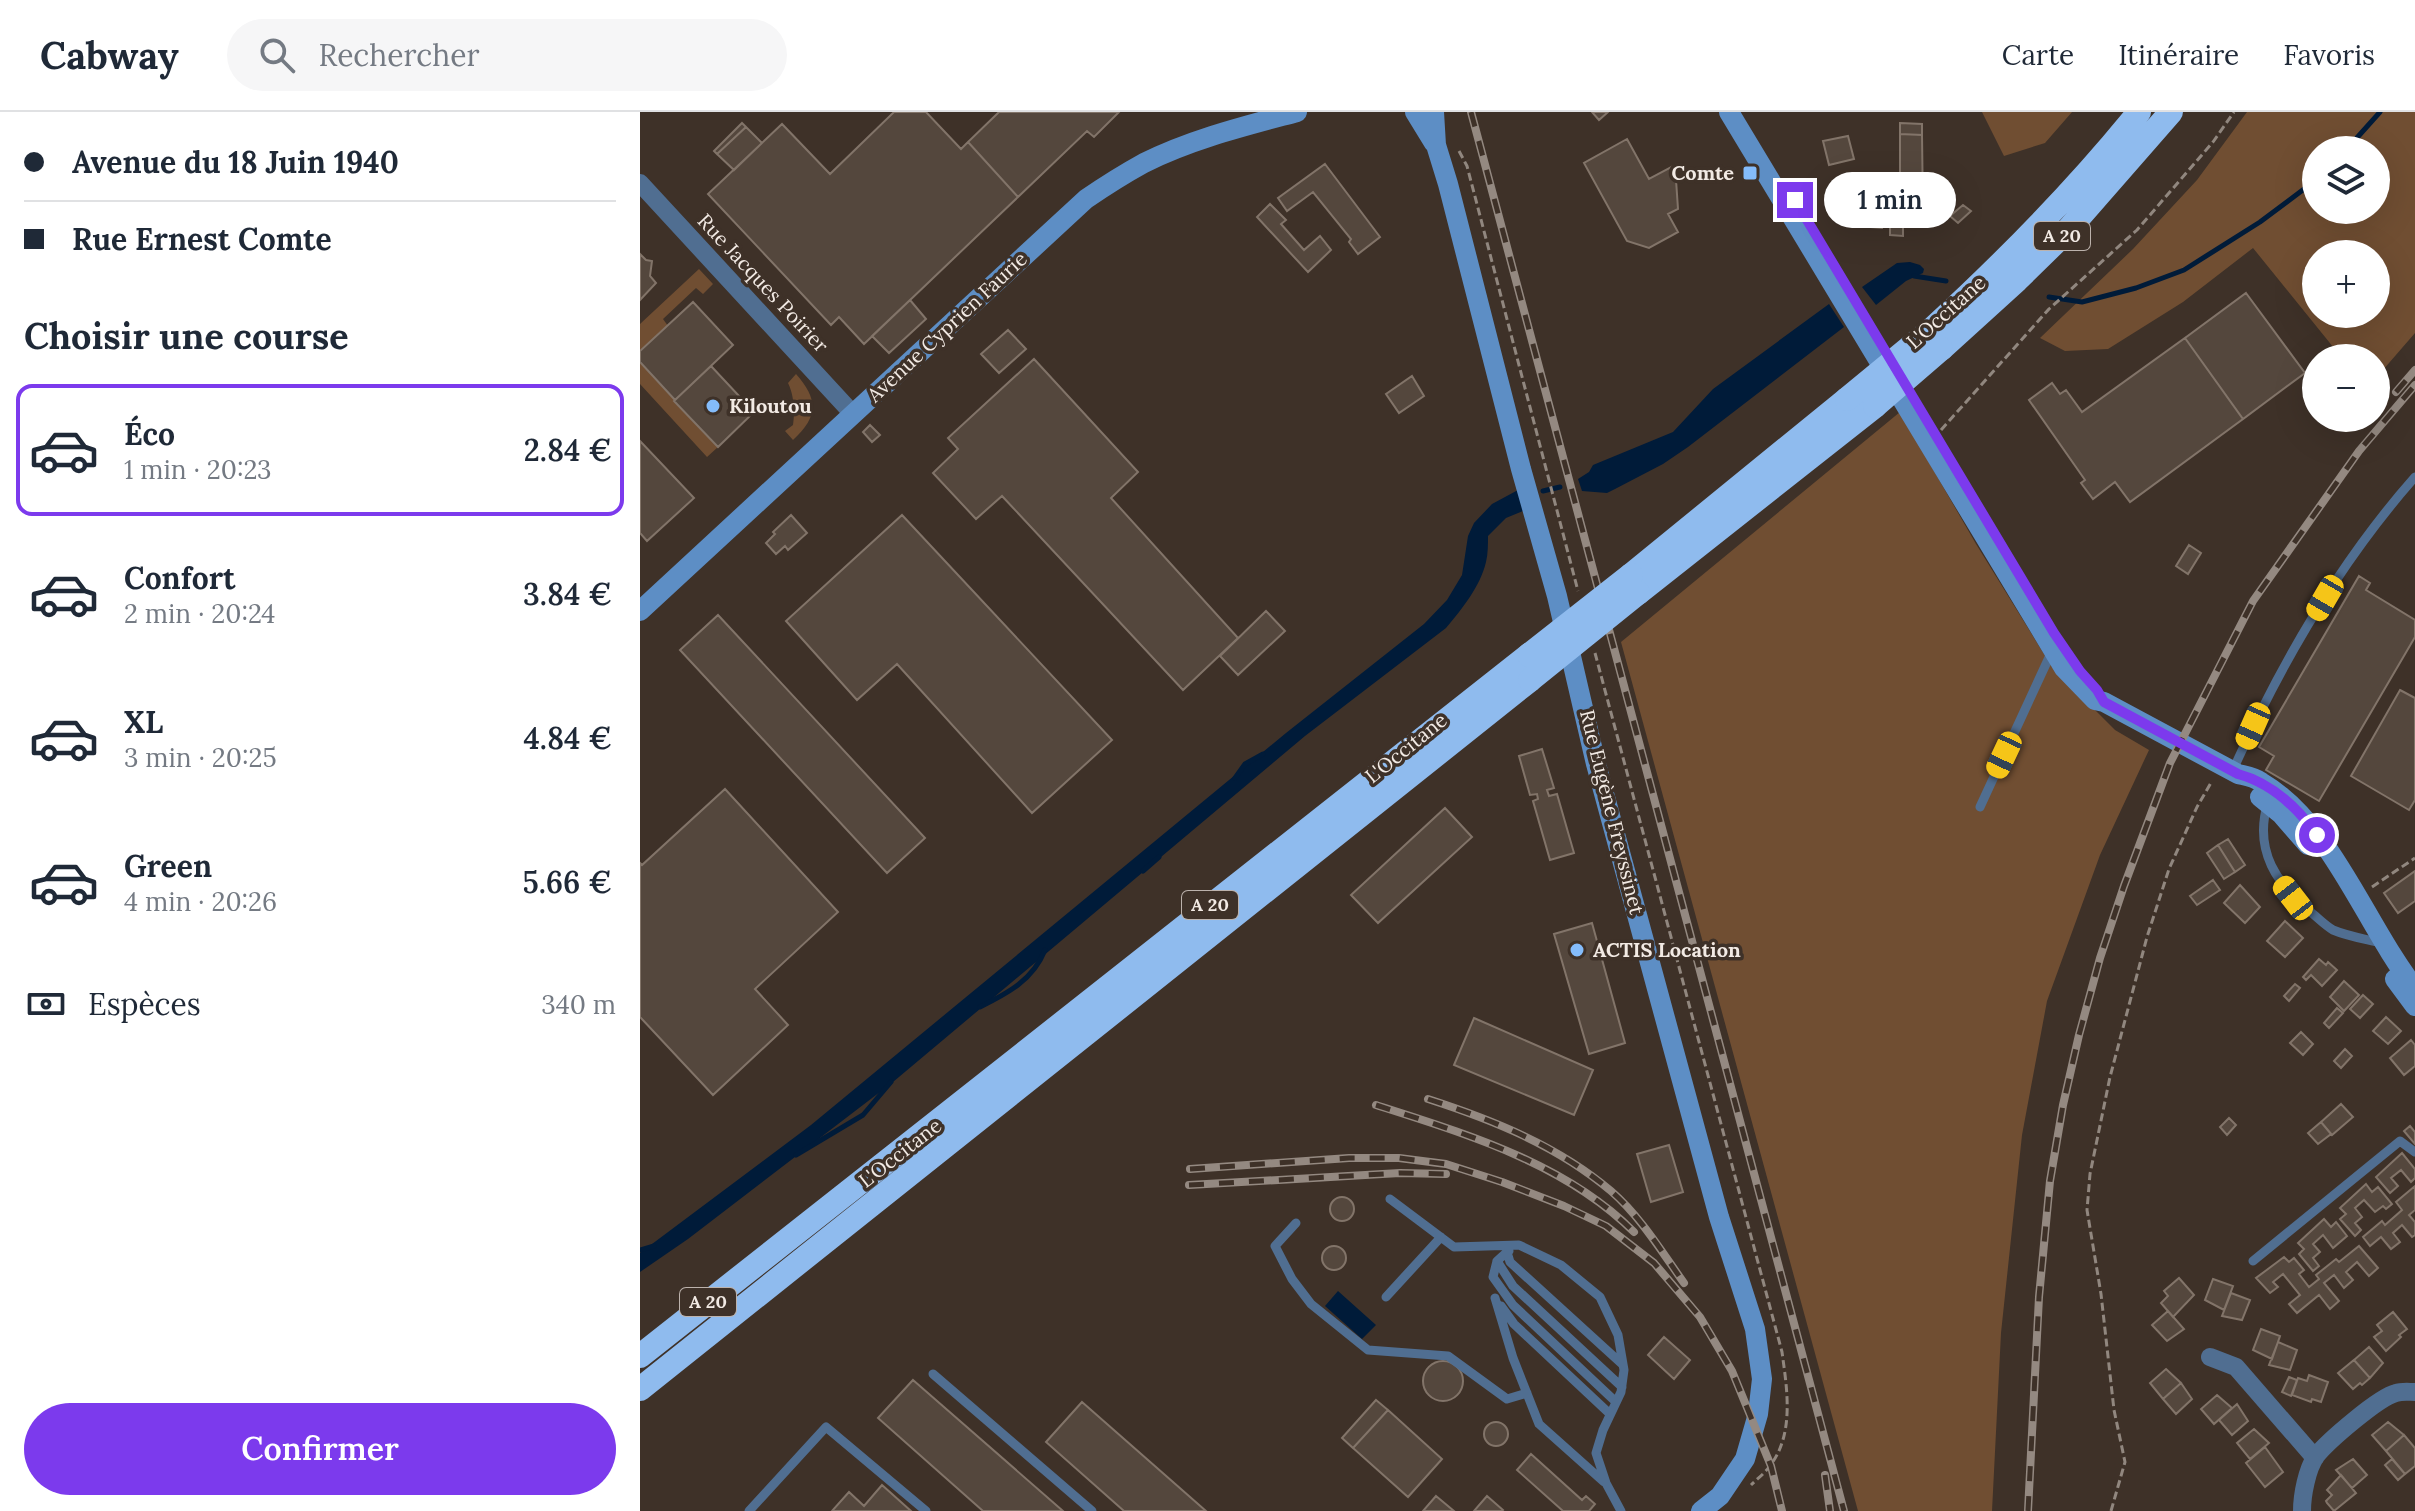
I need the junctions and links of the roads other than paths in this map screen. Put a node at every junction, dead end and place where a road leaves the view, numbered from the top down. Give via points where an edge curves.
1 (1297, 112) edge
2 (1415, 112) edge
3 (1434, 112) edge
4 (1729, 112) edge
5 (1742, 112) edge
6 (2139, 112) edge
7 (2171, 112) edge
8 (1436, 145) junction
9 (640, 183) edge
10 (1936, 339) junction
11 (853, 414) junction
12 (2415, 477) edge
13 (1634, 584) junction
14 (640, 611) edge
15 (2052, 651) junction
16 (2104, 702) junction
17 (2232, 770) junction
18 (2270, 796) junction
19 (1980, 807) dead end
20 (2376, 942) junction
21 (2415, 988) edge
22 (2415, 1006) edge
23 (2415, 1152) edge
24 (1390, 1199) dead end
25 (1296, 1223) dead end
26 (1441, 1237) junction
27 (1519, 1245) junction
28 (775, 1248) junction
29 (1507, 1252) junction
30 (1497, 1261) junction
31 (2253, 1261) dead end
32 (1493, 1277) junction
33 (1386, 1297) dead end
34 (1495, 1298) junction
35 (640, 1335) edge
36 (640, 1356) edge
37 (2210, 1357) dead end
38 (1623, 1365) junction
39 (664, 1370) junction
40 (933, 1374) dead end
41 (1622, 1387) junction
42 (640, 1389) edge
43 (2415, 1392) edge
44 (1527, 1393) junction
45 (640, 1395) edge
46 (1616, 1402) junction
47 (1610, 1414) junction
48 (2315, 1458) junction
49 (1606, 1483) junction
50 (749, 1511) edge
51 (926, 1511) edge
52 (1092, 1511) edge
53 (1621, 1511) edge
54 (1701, 1511) edge
55 (2302, 1511) edge

1 - 11 street, Avenue Cyprien Faurie via 1170,151 1086,199
2 - 8 street, Rue Eugène Freyssinet
3 - 8 street, Rue Eugène Freyssinet
4 - 15 street
5 - 16 street via 2068,655
6 - 10 highway, L'Occitane / A 20
7 - 10 highway, L'Occitane / A 20 via 2067,231
8 - 54 street, Rue Eugène Freyssinet via 1557,596 1596,764 1719,1217 1755,1329 1762,1379 1745,1459 1720,1496
9 - 11 street, Rue Jacques Poirier
10 - 13 highway, L'Occitane / A 20, bridge via 1847,399
10 - 13 highway, L'Occitane / A 20, bridge via 1875,406
11 - 14 street, Avenue Cyprien Faurie
12 - 17 lane via 2341,572 2263,704
13 - 28 highway, L'Occitane / A 20, bridge via 1529,655
13 - 39 highway, L'Occitane / A 20, bridge via 1530,680
15 - 16 street via 2095,700
15 - 19 lane
16 - 17 street
17 - 18 street via 2259,780
18 - 20 street
18 - 20 street via 2291,805 2310,826 2357,897
18 - 20 lane via 2263,817 2264,846 2274,873 2293,898 2332,929
20 - 21 street
20 - 22 street
23 - 31 lane via 2400,1141
24 - 26 lane
25 - 44 lane via 1275,1246 1292,1279 1311,1304 1368,1350 1448,1356 1507,1399
26 - 27 lane via 1454,1247
26 - 33 lane
27 - 29 lane
27 - 38 lane via 1561,1265 1600,1297 1618,1335
28 - 35 highway
28 - 36 highway, L'Occitane / A 20
29 - 30 lane
29 - 38 lane via 1510,1262
30 - 32 lane
30 - 41 lane via 1513,1286
32 - 34 lane
32 - 46 lane via 1513,1305
34 - 44 lane
34 - 47 lane via 1514,1324
37 - 48 street via 2236,1367
38 - 41 lane
39 - 42 highway, L'Occitane / A 20
39 - 45 highway
40 - 52 lane
41 - 46 lane
43 - 48 street via 2384,1398
44 - 49 lane via 1539,1424
46 - 47 lane
47 - 49 lane via 1596,1453
48 - 55 street
49 - 53 lane
50 - 51 lane via 826,1427

